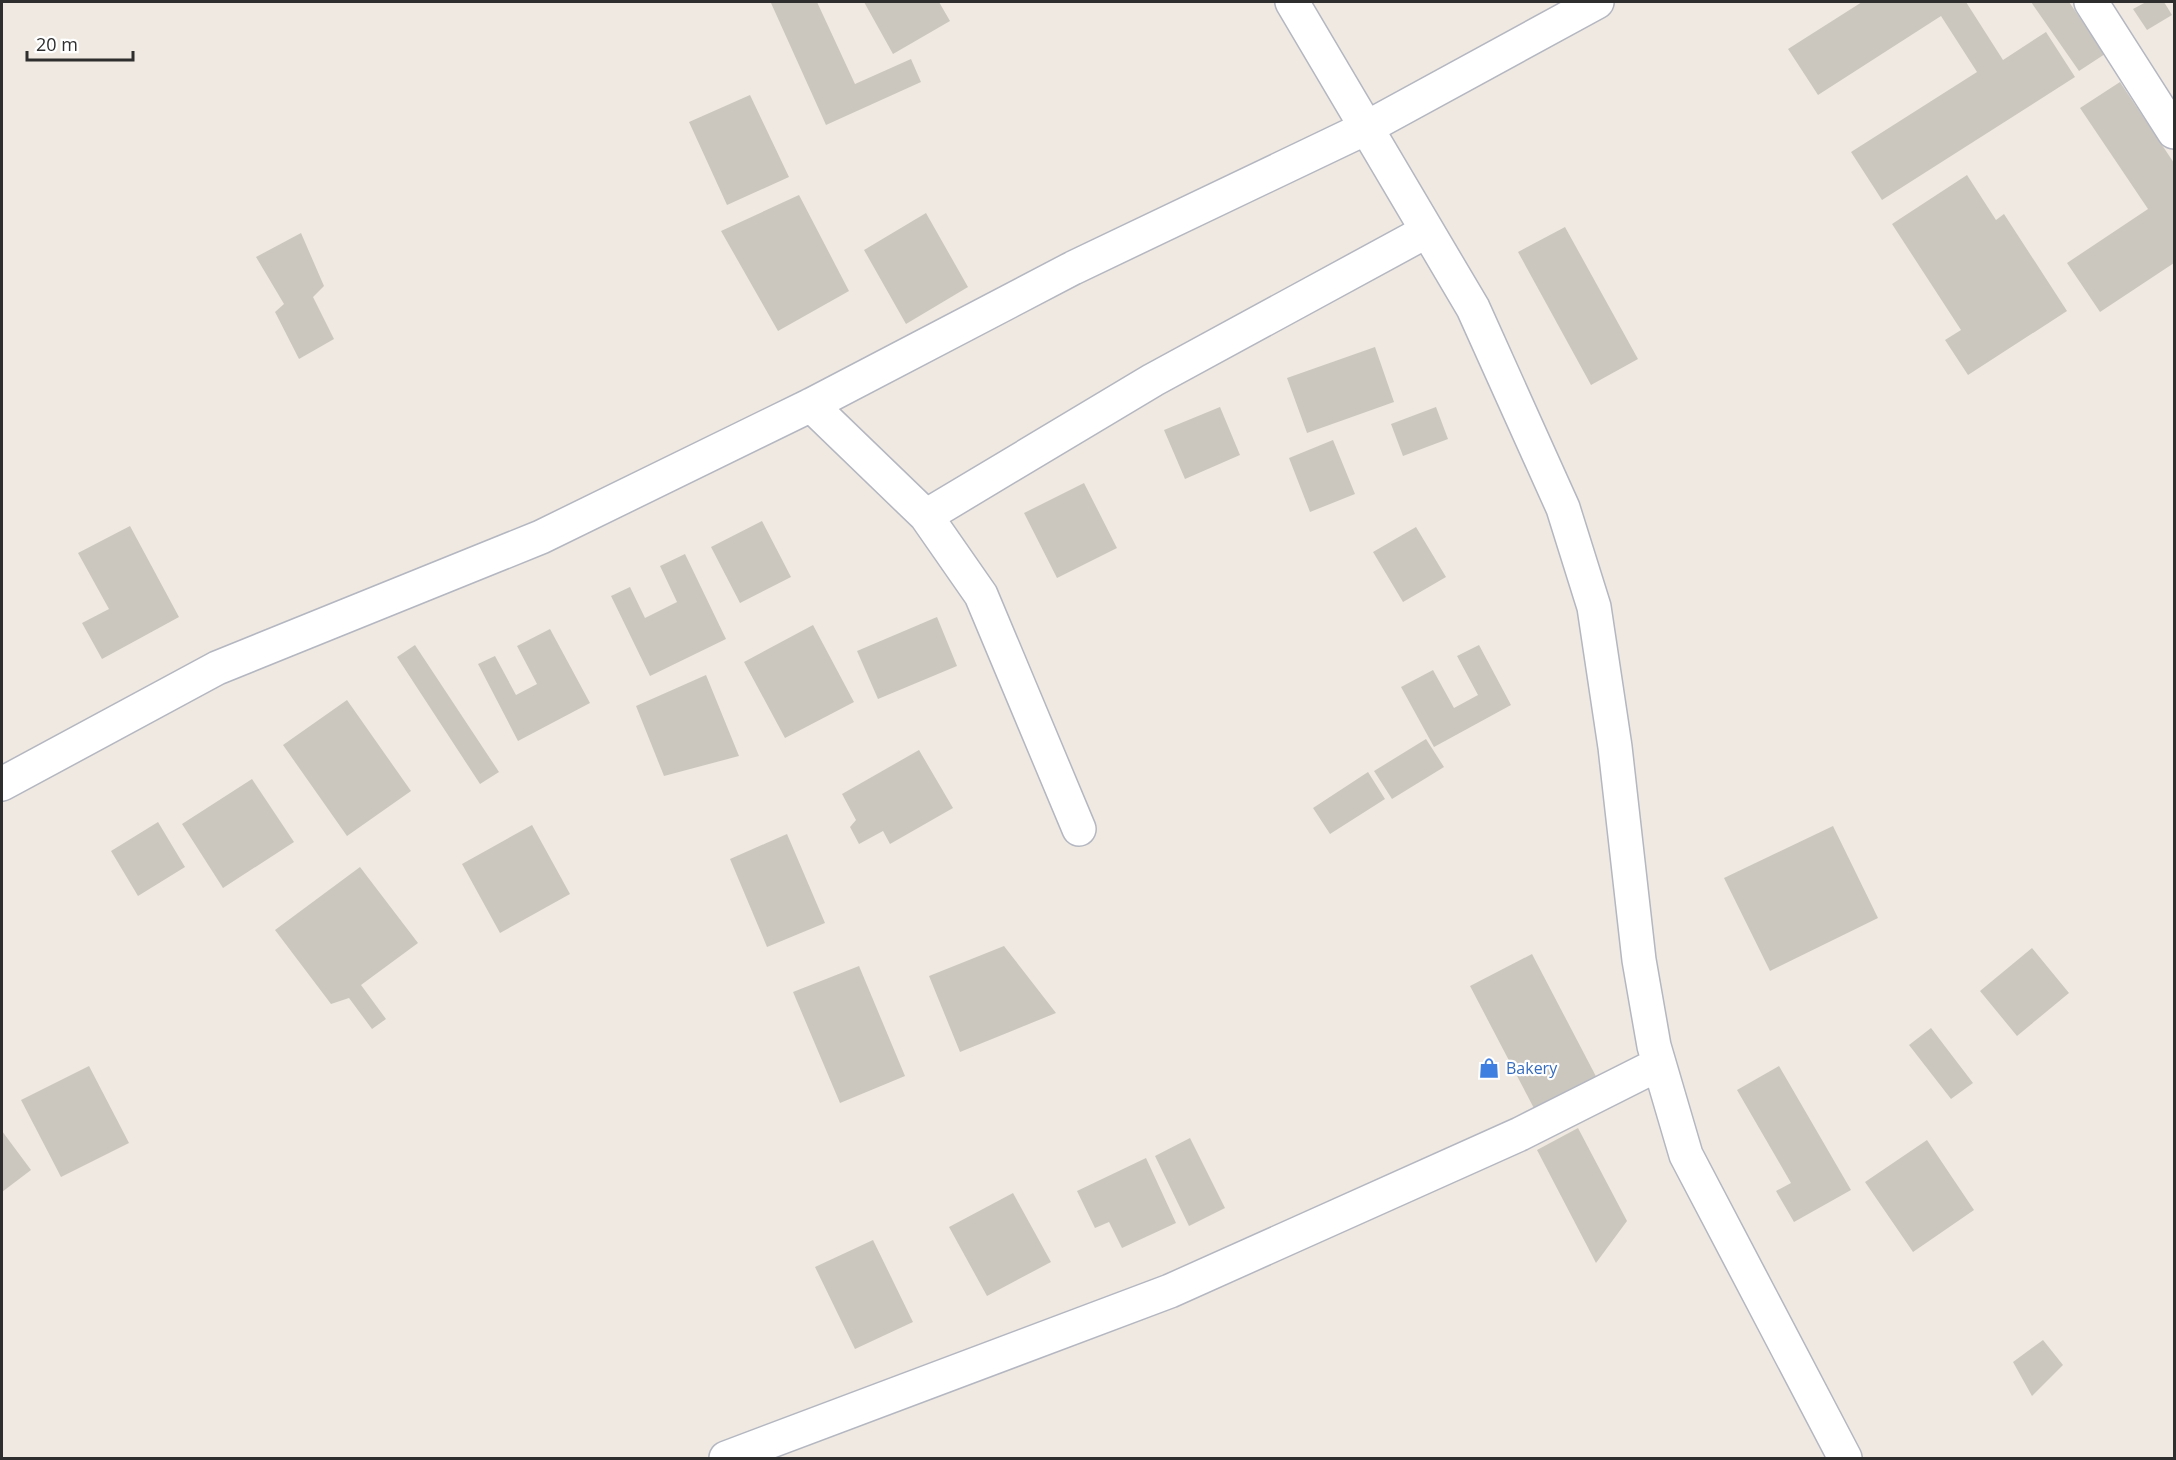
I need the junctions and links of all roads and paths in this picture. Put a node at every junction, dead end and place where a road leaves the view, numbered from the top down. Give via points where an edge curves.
1 (1292, 2) edge
2 (1597, 2) edge
3 (2091, 2) edge
4 (1366, 128) junction
5 (2175, 132) edge
6 (1428, 231) junction
7 (811, 405) junction
8 (926, 516) junction
9 (2, 784) edge
10 (1079, 829) dead end
11 (1659, 1064) junction
12 (726, 1458) edge
13 (1845, 1458) edge

1 - 4 street
2 - 4 street
3 - 5 street
4 - 6 street
4 - 7 street via 1073,268
6 - 8 street via 1153,380
6 - 11 street via 1473,308 1563,508 1594,607 1615,747 1639,960
7 - 8 street
7 - 9 street via 541,537 217,668
8 - 10 street via 981,595
11 - 12 street via 1520,1134 1170,1291
11 - 13 street via 1686,1155

